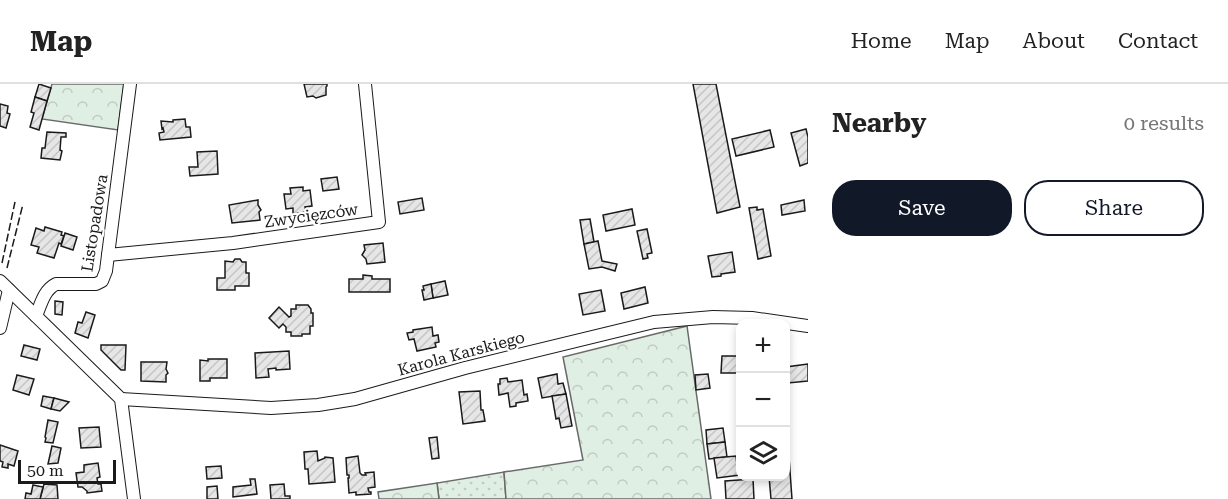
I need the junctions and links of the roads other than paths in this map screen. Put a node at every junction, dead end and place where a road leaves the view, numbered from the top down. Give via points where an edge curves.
1 (130, 84) edge
2 (365, 84) edge
3 (108, 255) junction
4 (5, 285) edge
5 (36, 316) junction
6 (808, 326) edge
7 (0, 328) edge
8 (121, 399) junction
9 (134, 499) edge

1 - 3 street, Listopadowa
2 - 3 street, Zwycięzców via 379,222 233,243
3 - 5 street, Listopadowa via 102,281 50,287
4 - 5 street
4 - 7 street
5 - 8 street
6 - 8 street, Karola Karskiego via 752,318 654,322 355,399 318,405 271,408
8 - 9 street

